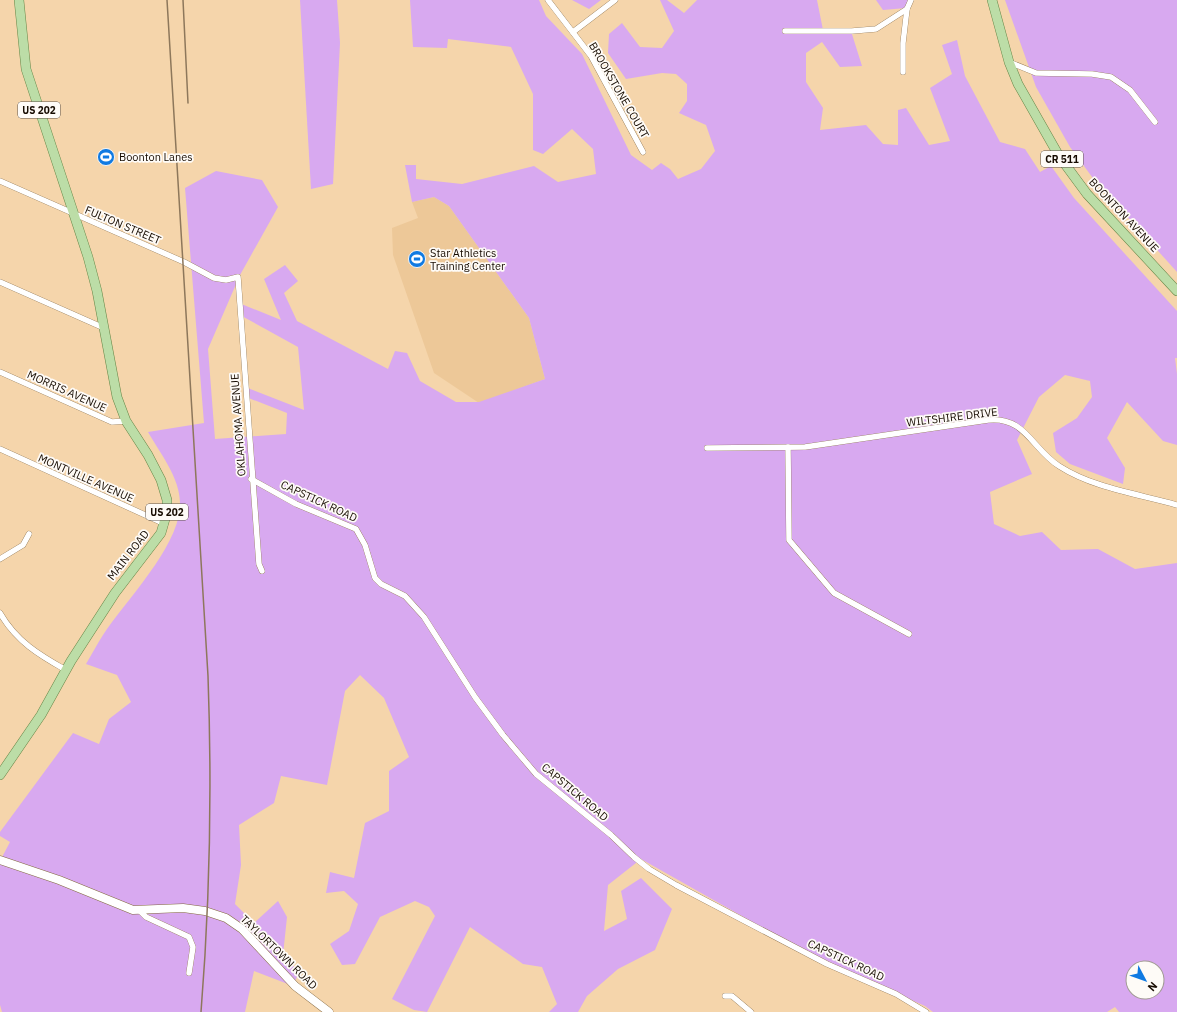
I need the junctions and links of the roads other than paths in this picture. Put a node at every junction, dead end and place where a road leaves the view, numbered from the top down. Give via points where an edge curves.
1 (19, 0) edge
2 (548, 0) edge
3 (615, 0) edge
4 (911, 0) edge
5 (992, 0) edge
6 (907, 9) junction
7 (785, 31) dead end
8 (573, 32) junction
9 (1009, 62) junction
10 (903, 72) dead end
11 (1155, 122) dead end
12 (644, 152) dead end
13 (0, 181) edge
14 (75, 216) junction
15 (238, 277) joint
16 (0, 282) edge
17 (1177, 291) edge
18 (104, 328) junction
19 (0, 372) edge
20 (126, 421) junction
21 (788, 447) junction
22 (707, 448) dead end
23 (0, 449) edge
24 (251, 478) junction
25 (1177, 505) edge
26 (165, 524) junction
27 (28, 534) dead end
28 (0, 559) edge
29 (262, 571) dead end
30 (0, 613) edge
31 (909, 634) dead end
32 (66, 670) junction
33 (0, 775) edge
34 (0, 860) edge
35 (140, 911) junction
36 (189, 973) dead end
37 (725, 996) dead end
38 (329, 1012) edge
39 (752, 1012) edge
40 (926, 1012) edge

1 - 14 main road, US 202 via 24,59 29,81
2 - 8 street, BROOKSTONE COURT
3 - 8 street
4 - 6 street
5 - 9 main road, BOONTON AVENUE / CR 511
6 - 7 street via 876,29
6 - 10 street
8 - 12 street, BROOKSTONE COURT via 591,56
9 - 11 street via 1036,73 1111,77 1130,90
9 - 17 main road, BOONTON AVENUE / CR 511 via 1018,84 1045,132 1075,178
13 - 14 street, FULTON STREET
14 - 15 street, FULTON STREET via 184,262 214,278 226,280
14 - 18 main road, MAIN ROAD / US 202 via 94,279
15 - 24 street, OKLAHOMA AVENUE
16 - 18 street
18 - 20 main road, MAIN ROAD / US 202 via 117,397
19 - 20 street, MORRIS AVENUE via 112,422
20 - 26 main road, MAIN ROAD / US 202 via 152,460 161,480 168,505
21 - 22 street, WILTSHIRE DRIVE
21 - 25 street, WILTSHIRE DRIVE via 805,447 1001,420 1020,427 1045,455 1067,471 1100,484
21 - 31 street via 789,540 834,593
23 - 26 street, MONTVILLE AVENUE
24 - 29 street, OKLAHOMA AVENUE via 259,564
24 - 40 street, CAPSTICK ROAD via 296,504 356,529 365,545 375,578 381,584 405,596 424,617 475,697 536,774 649,869 827,964 896,994
26 - 32 main road, MAIN ROAD / US 202 via 161,533 115,593
27 - 28 street via 23,545
30 - 32 street via 26,645
32 - 33 main road, MAIN ROAD / US 202 via 41,715
34 - 35 street, TAYLORTOWN ROAD via 59,880 125,908
35 - 36 street, TAYLORTOWN ROAD via 146,917 189,937 193,947
35 - 38 street, TAYLORTOWN ROAD via 183,908 205,911 226,918 242,929 295,986
37 - 39 street via 732,996

